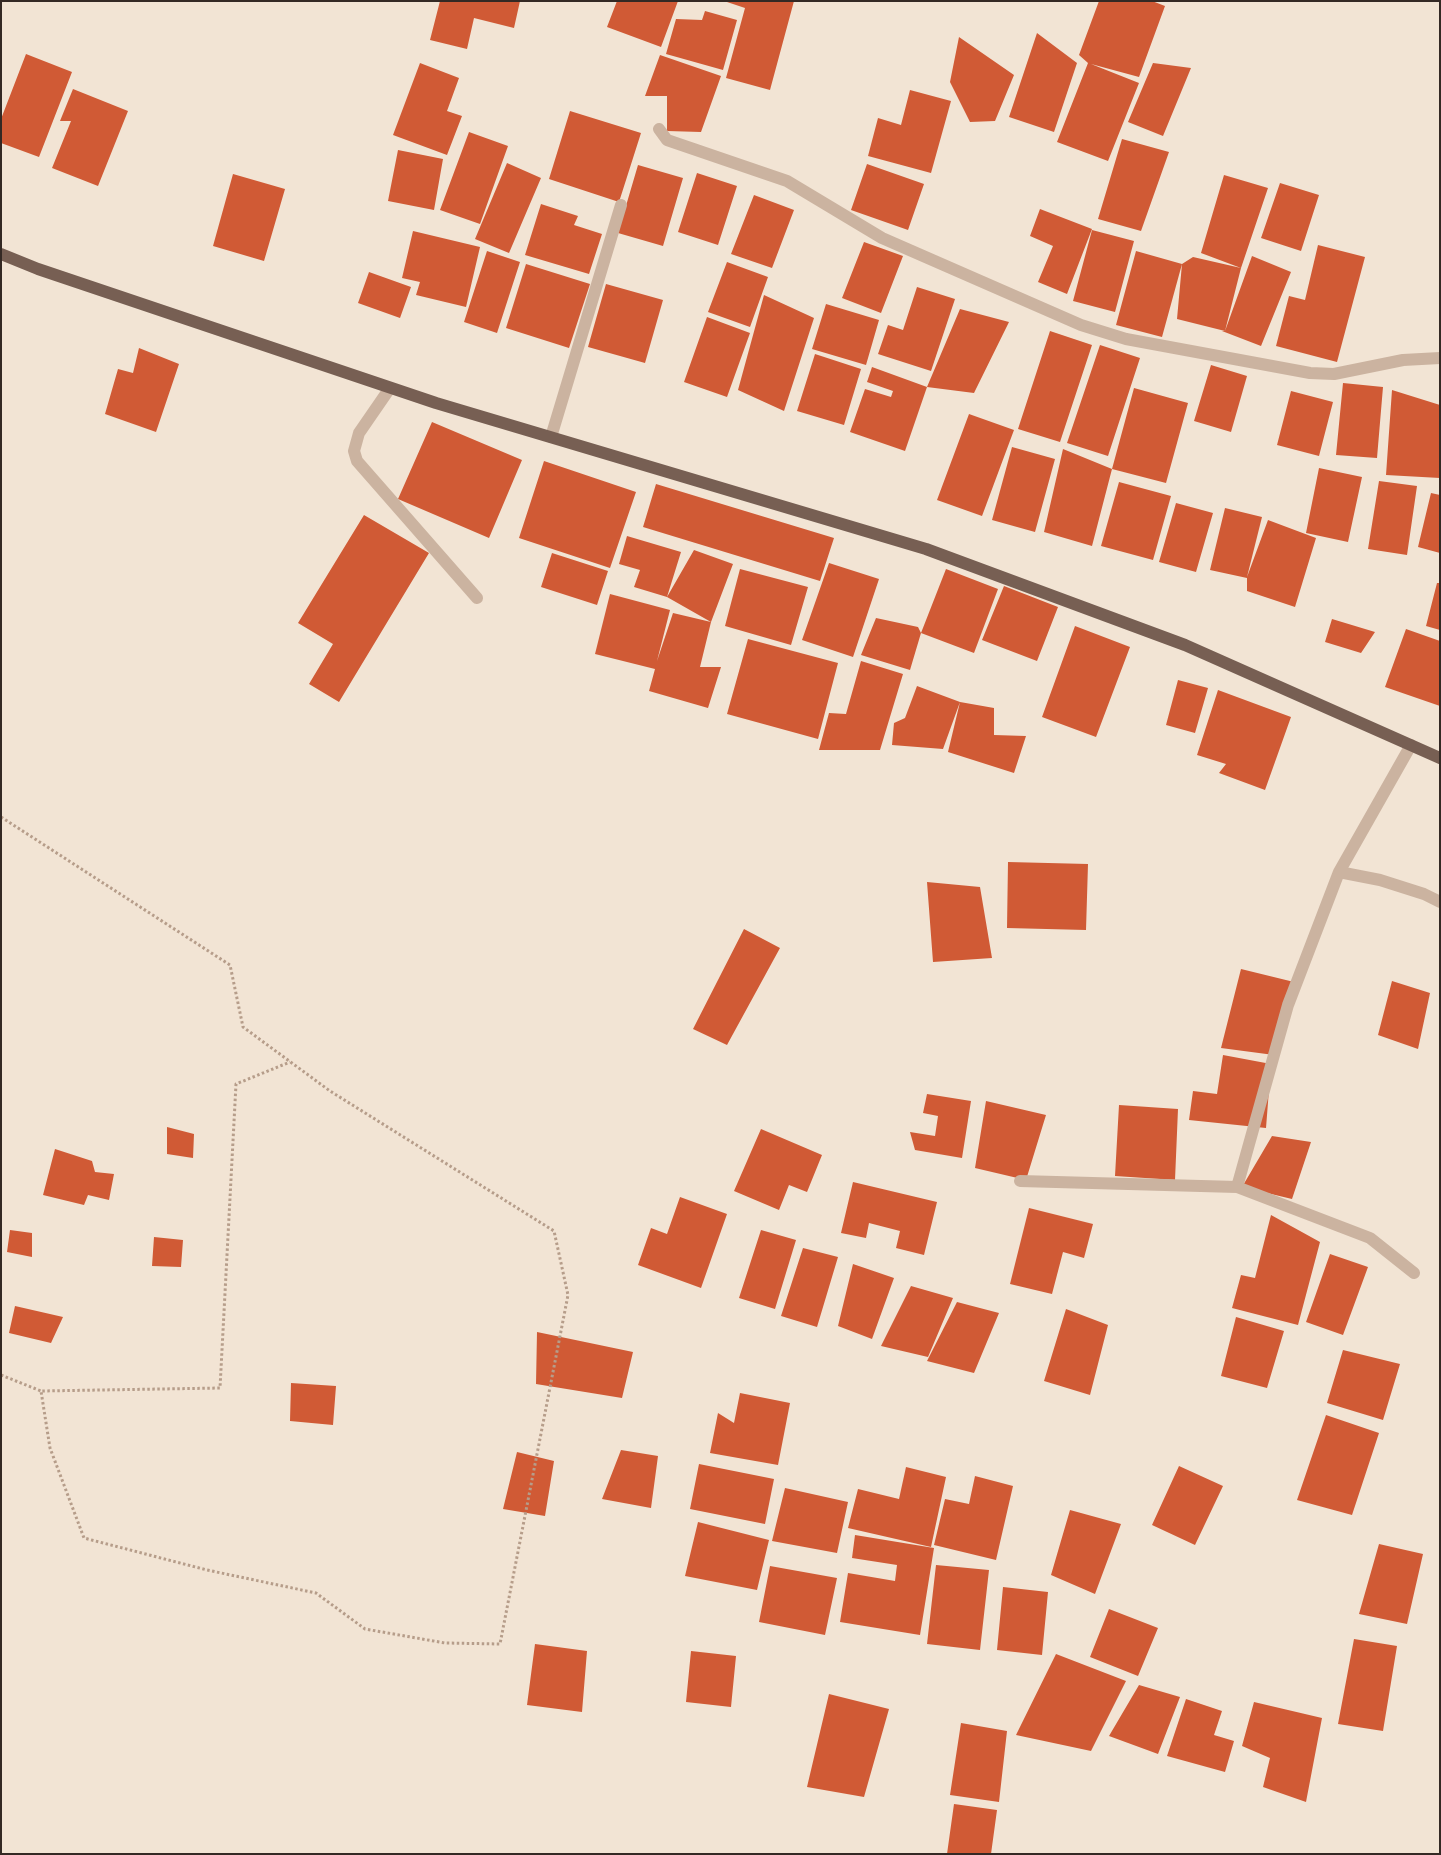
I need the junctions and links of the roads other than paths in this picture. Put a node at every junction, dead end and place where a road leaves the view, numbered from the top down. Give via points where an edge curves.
1 (659, 129) dead end
2 (621, 206) dead end
3 (1, 254) edge
4 (1440, 358) edge
5 (390, 388) junction
6 (551, 437) junction
7 (477, 598) dead end
8 (1411, 744) junction
9 (1440, 758) edge
10 (1340, 872) junction
11 (1440, 902) edge
12 (1020, 1181) dead end
13 (1237, 1187) junction
14 (1414, 1273) dead end

1 - 4 street via 667,140 787,181 882,238 1081,325 1126,339 1310,373 1334,374 1403,360
2 - 6 street
3 - 5 main road
5 - 6 main road
5 - 7 street via 359,433 354,451 357,461
6 - 8 main road via 926,549 1185,645
8 - 9 main road
8 - 10 street
10 - 11 street via 1380,880
10 - 13 street via 1288,1005
12 - 13 street
13 - 14 street via 1370,1238

